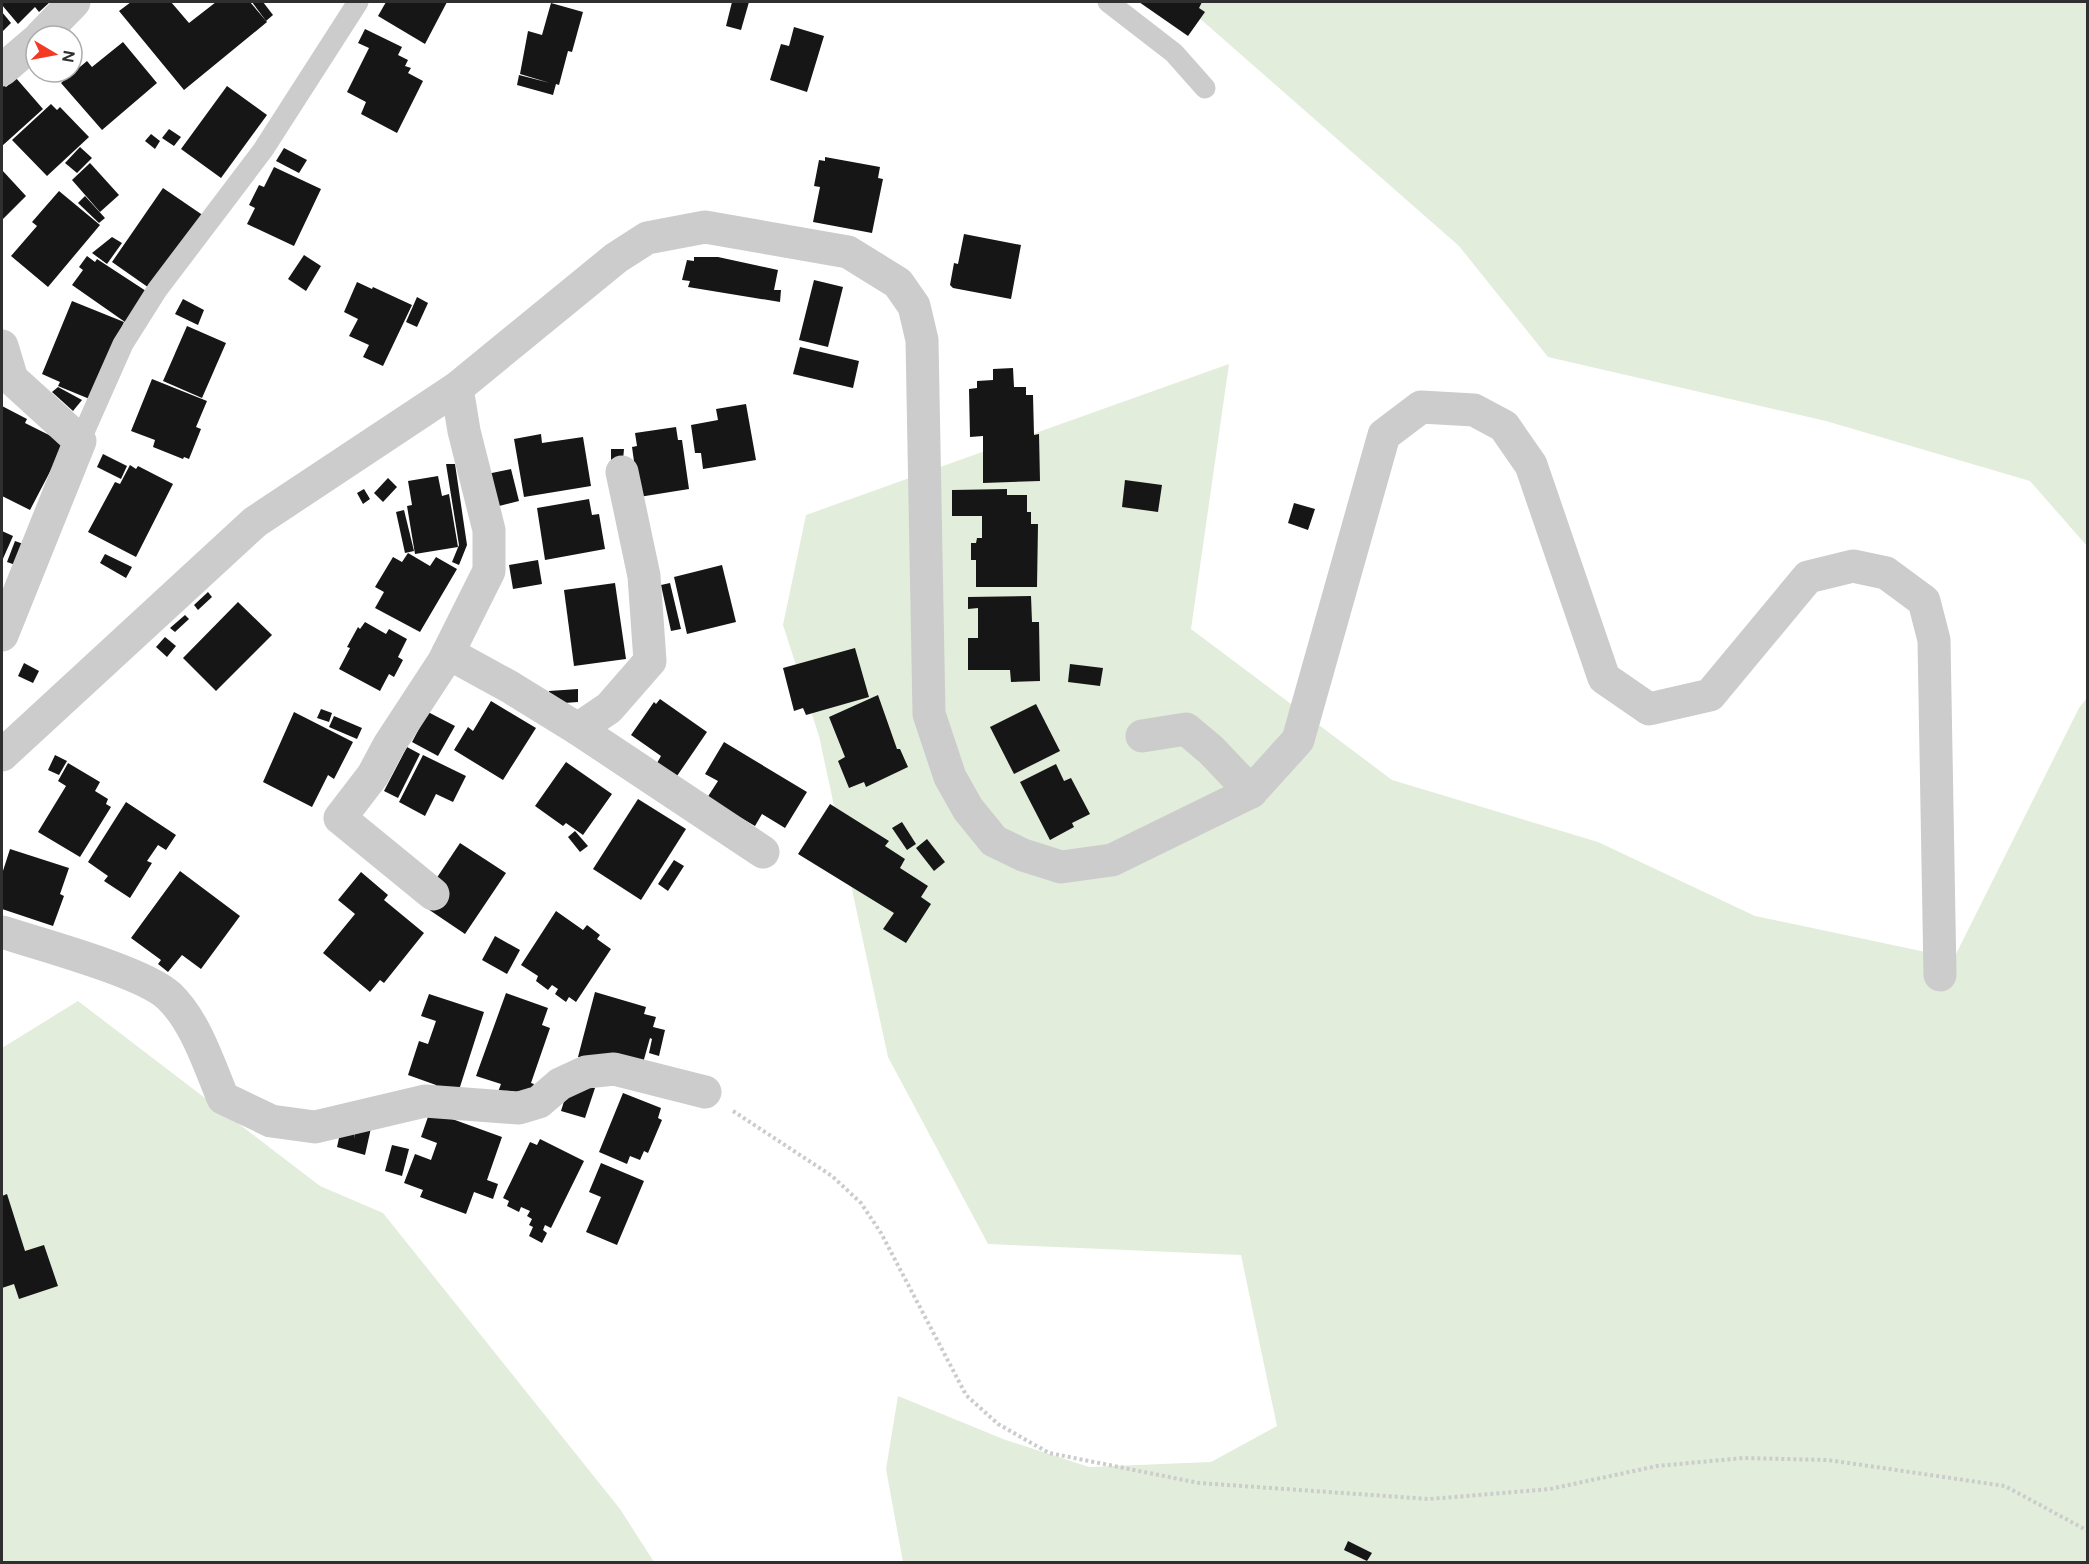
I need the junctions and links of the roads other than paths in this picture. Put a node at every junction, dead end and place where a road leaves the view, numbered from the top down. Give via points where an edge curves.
1 (74, 2) edge
2 (358, 2) edge
3 (1108, 2) edge
4 (53, 24) edge
5 (24, 51) edge
6 (2, 70) edge
7 (1205, 88) dead end
8 (2, 346) edge
9 (7, 381) edge
10 (457, 388) junction
11 (80, 441) junction
12 (622, 472) dead end
13 (2, 635) edge
14 (448, 653) junction
15 (578, 729) junction
16 (1142, 736) dead end
17 (2, 755) edge
18 (1251, 792) junction
19 (763, 852) dead end
20 (433, 894) dead end
21 (2, 932) edge
22 (1940, 975) dead end
23 (705, 1092) road end

1 - 4 street
2 - 11 lane via 263,150 157,290 123,344
3 - 7 lane via 1174,52
5 - 6 street
8 - 9 street
9 - 11 street
10 - 14 street via 489,530 489,571
10 - 17 street via 255,522
10 - 18 street via 616,258 647,238 705,227 848,252 898,283 914,306 922,340 929,714 950,777 968,809 994,841 1061,867 1112,860
11 - 13 street
12 - 15 street via 644,576 650,661 609,708
14 - 15 street
14 - 20 street via 374,775 340,818
15 - 19 street
16 - 18 street via 1186,729
18 - 22 street via 1298,740 1384,435 1421,407 1474,410 1504,426 1531,465 1604,678 1649,710 1710,695 1808,577 1853,566 1886,573 1924,601 1934,640
21 - 23 street via 143,980 169,996 194,1032 223,1098 271,1121 315,1127 425,1101 519,1108 539,1102 560,1084 586,1072 614,1069

